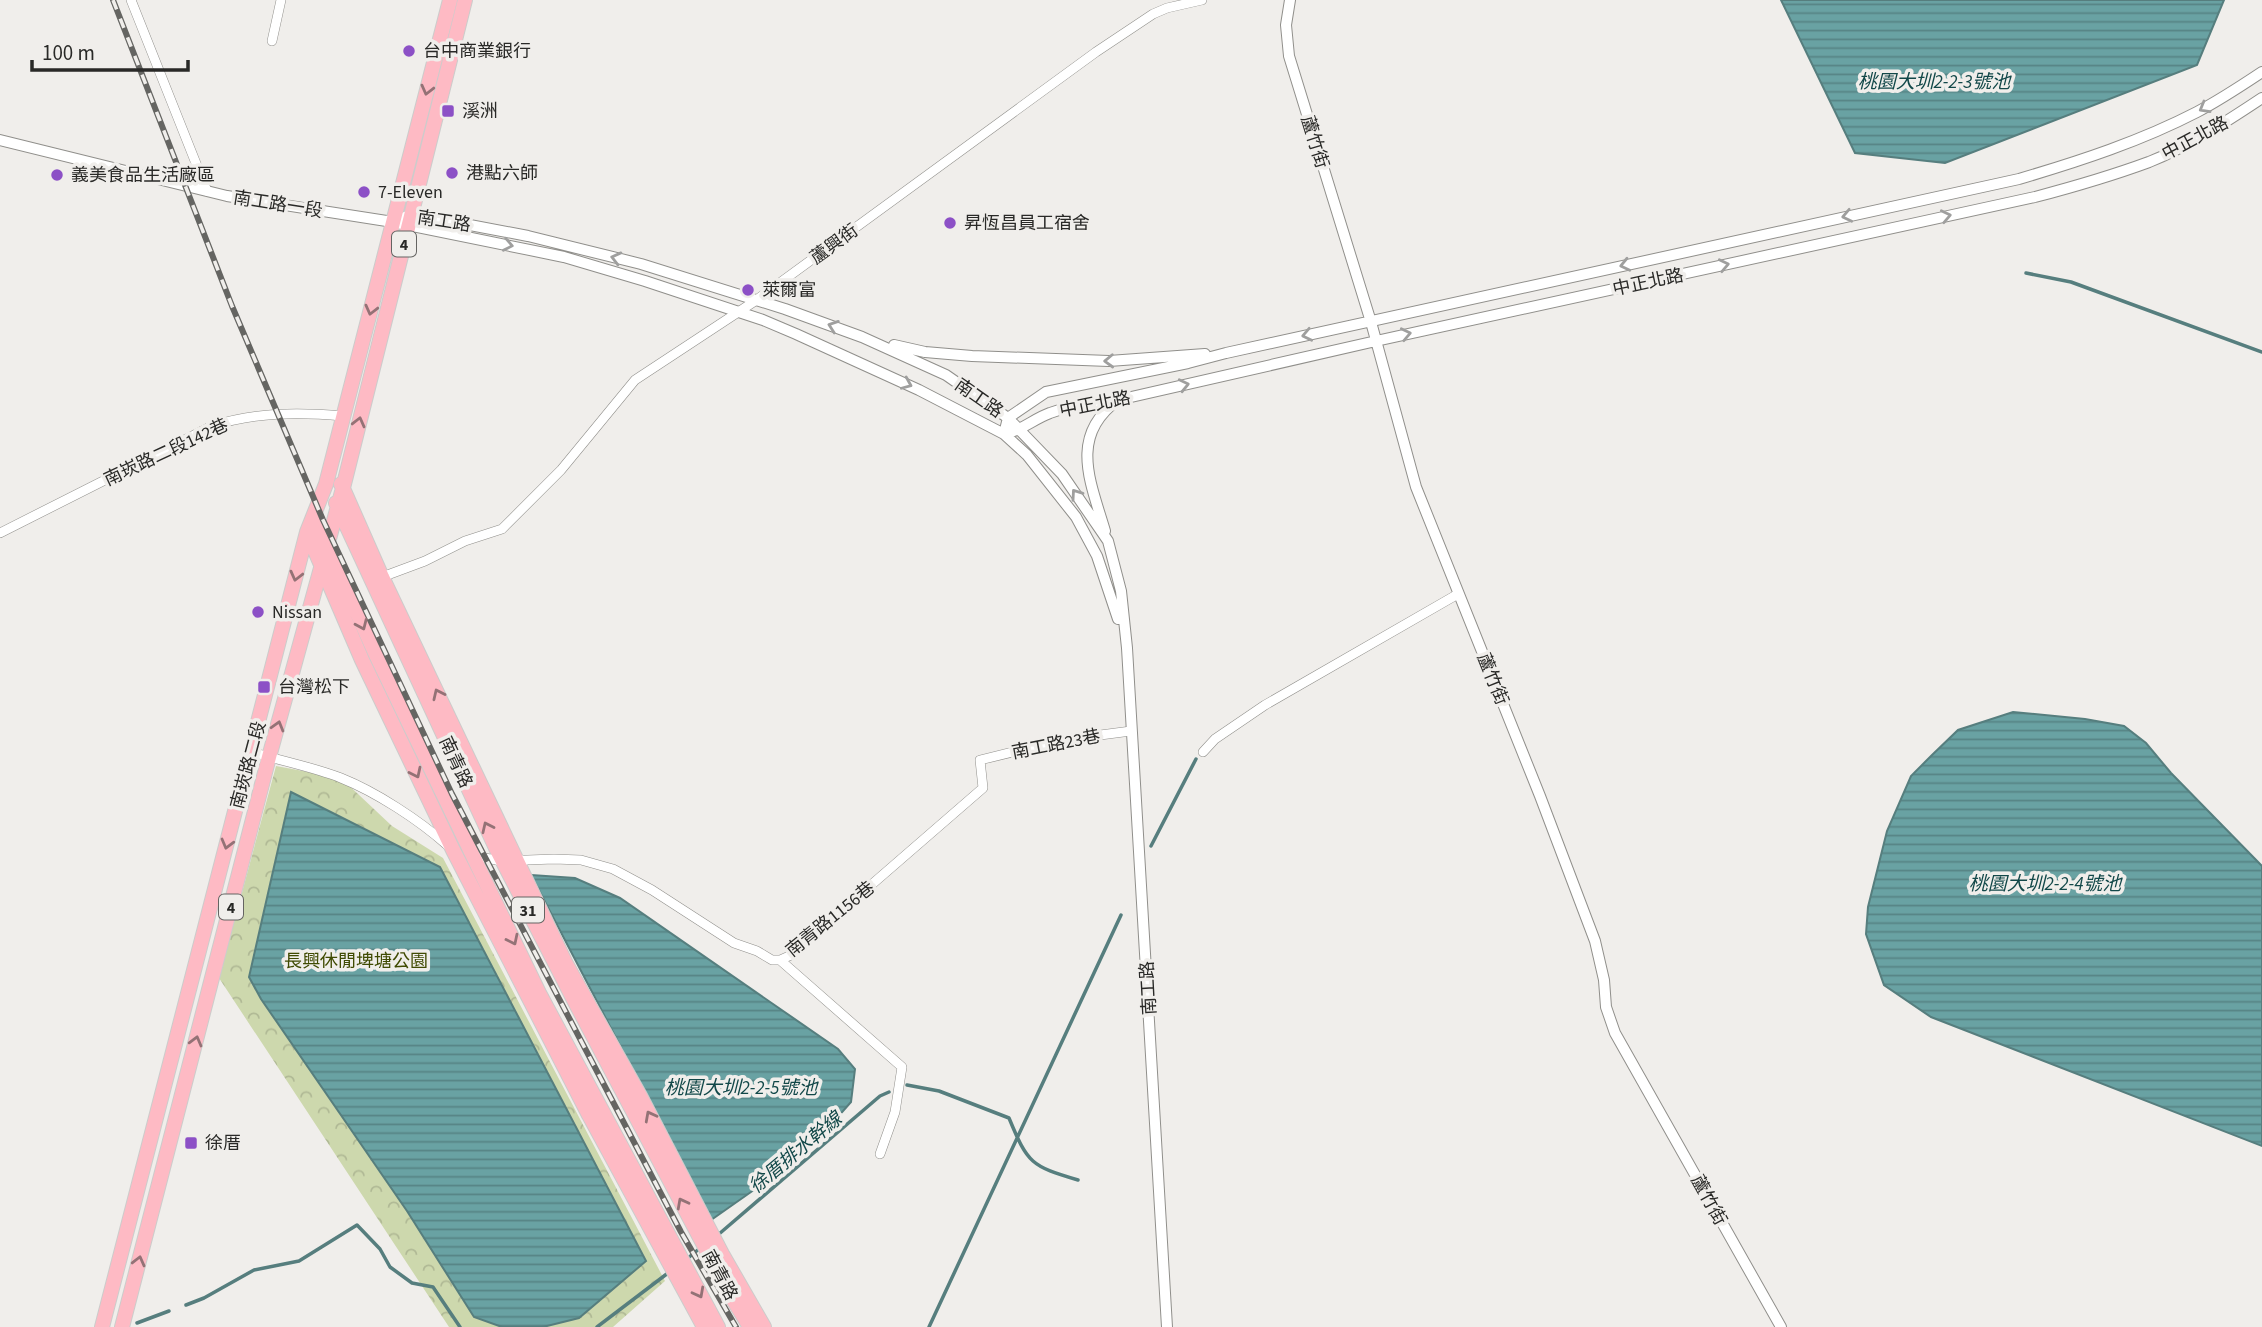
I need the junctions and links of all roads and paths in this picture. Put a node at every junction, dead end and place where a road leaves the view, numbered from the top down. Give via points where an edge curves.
1 (131, 0) edge
2 (281, 0) edge
3 (450, 0) edge
4 (465, 0) edge
5 (1202, 0) edge
6 (1290, 0) edge
7 (272, 41) dead end
8 (2262, 72) edge
9 (2260, 104) edge
10 (0, 141) edge
11 (207, 191) junction
12 (410, 220) junction
13 (393, 222) junction
14 (755, 301) junction
15 (738, 313) junction
16 (1371, 322) junction
17 (862, 337) junction
18 (1376, 341) junction
19 (1226, 353) junction
20 (1118, 400) junction
21 (344, 416) junction
22 (1008, 418) junction
23 (1019, 431) junction
24 (1004, 434) junction
25 (331, 466) junction
26 (326, 484) junction
27 (343, 488) junction
28 (337, 504) junction
29 (310, 525) junction
30 (0, 533) edge
31 (1108, 541) junction
32 (327, 544) junction
33 (321, 563) junction
34 (382, 577) junction
35 (1458, 594) junction
36 (1127, 648) junction
37 (1131, 731) junction
38 (252, 752) junction
39 (1203, 752) dead end
40 (269, 757) junction
41 (981, 761) joint
42 (453, 850) junction
43 (473, 856) junction
44 (510, 861) junction
45 (780, 960) junction
46 (555, 1024) junction
47 (594, 1037) junction
48 (622, 1064) junction
49 (570, 1078) junction
50 (880, 1154) dead end
51 (743, 1289) junction
52 (102, 1327) edge
53 (122, 1327) edge
54 (704, 1327) edge
55 (719, 1327) edge
56 (752, 1327) edge
57 (764, 1327) edge
58 (1167, 1327) edge
59 (1780, 1327) edge

1 - 11 street
2 - 7 street
3 -> 13 main road, 南崁路二段 / 4
4 - 12 main road, 南崁路二段 / 4
5 - 14 street, 蘆興街 via 1153,14 1096,52
6 - 16 street, 蘆竹街 via 1286,25 1289,56
8 -> 16 street, 中正北路 via 2198,112 2141,138 2020,179
18 -> 9 street, 中正北路 via 2046,194 2151,161
10 - 11 street, 南工路一段
11 - 13 street, 南工路一段
12 - 13 street, 南工路
14 -> 12 street, 南工路 via 641,264 528,236
12 -> 15 street, 南工路 via 564,257
27 -> 12 main road, 南崁路二段 / 4
13 -> 21 main road, 南崁路二段 / 4
14 - 15 street, 蘆興街
17 -> 14 street, 南工路
15 -> 24 street, 南工路 via 796,334
15 - 34 street, 蘆興街 via 635,380 561,470 502,529
16 - 18 street, 蘆竹街
16 -> 19 street, 中正北路
19 -> 17 street via 1109,361 986,357 925,352
17 - 22 street, 南工路 via 946,375
20 -> 18 street, 中正北路
18 - 35 street, 蘆竹街 via 1416,487
19 - 22 street, 中正北路 via 1046,392
20 - 23 street, 中正北路 via 1054,411
20 - 31 street via 1095,424 1087,451 1088,471
21 - 25 main road, 南崁路二段 / 4
21 - 30 street, 南崁路二段142巷 via 296,412 212,426
22 - 23 street, 南工路
22 - 24 street
23 - 24 street, 中正北路
31 -> 23 street, 南工路 via 1062,474
24 - 36 street, 南工路 via 1027,455 1076,517 1097,556
25 - 26 main road, 南崁路二段 / 4
25 - 27 main road, 31
26 - 28 main road, 南青路 / 31
26 - 29 main road, 南崁路二段 / 4
27 - 28 main road, 南崁路二段 / 4
27 - 34 main road, 31
28 - 32 main road, 南崁路二段 / 4
44 -> 28 main road, 南青路 / 31 via 400,645
29 - 32 main road, 南青路 / 31
29 - 33 main road, 31
29 -> 38 main road, 南崁路二段 / 4
31 - 36 street, 南工路 via 1121,591
32 - 33 main road, 南崁路二段 / 4
32 -> 43 main road, 南青路 / 31
40 -> 33 main road, 南崁路二段 / 4
33 -> 42 main road, 31
44 -> 34 main road, 31
35 - 39 street via 1265,705
35 - 59 street, 蘆竹街 via 1595,941 1615,1033
36 - 37 street, 南工路
37 - 41 street, 南工路23巷 via 1062,740
37 - 58 street, 南工路
38 - 40 street
38 -> 52 main road, 南崁路二段 / 4
40 - 42 street via 367,790
53 -> 40 main road, 南崁路二段 / 4
41 - 45 street, 南青路1156巷 via 983,788
42 - 43 street, 南青路1156巷
42 - 49 main road, 31
43 - 44 street, 南青路1156巷
43 -> 46 main road, 南青路 / 31
44 - 45 street, 南青路1156巷 via 581,860 613,869 734,943
44 - 47 main road, 南青路 / 31
44 - 48 main road, 31
45 - 50 street via 902,1067 895,1112
46 - 49 main road, 南青路
46 -> 55 main road, 南青路 / 31
47 - 48 main road, 南青路
56 -> 47 main road, 南青路 / 31 via 731,1296
51 -> 48 main road, 31
49 - 54 main road, 31
51 - 56 main road, 南青路
51 - 57 main road, 31

